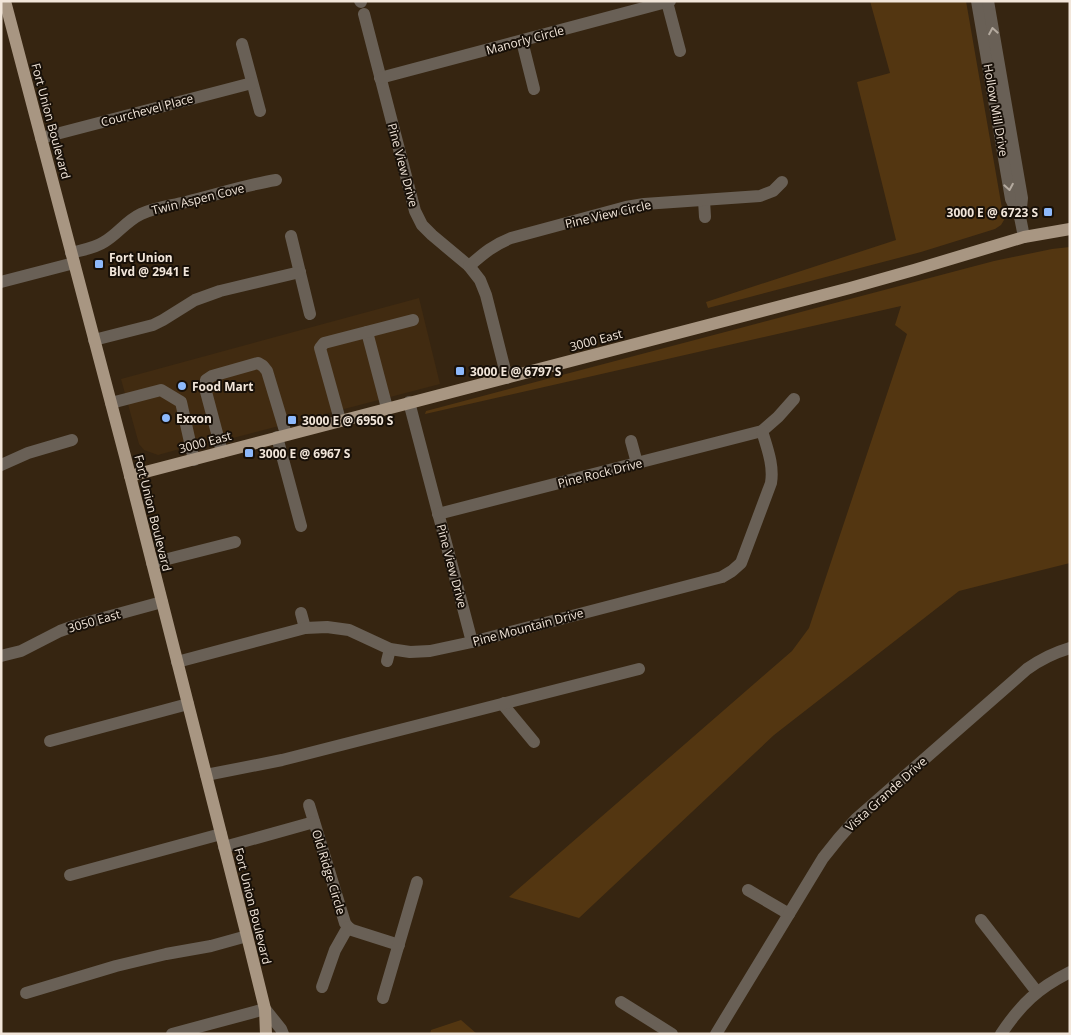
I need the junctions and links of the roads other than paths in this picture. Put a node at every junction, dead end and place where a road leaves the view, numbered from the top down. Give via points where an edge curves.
1 (5, 1) edge
2 (977, 1) edge
3 (988, 1) edge
4 (669, 2) edge
5 (362, 6) edge
6 (522, 41) junction
7 (242, 44) dead end
8 (680, 51) dead end
9 (380, 78) junction
10 (252, 83) junction
11 (534, 89) dead end
12 (260, 111) dead end
13 (41, 138) junction
14 (276, 180) dead end
15 (782, 182) dead end
16 (704, 200) junction
17 (704, 216) dead end
18 (1020, 217) junction
19 (1070, 229) edge
20 (291, 236) dead end
21 (1024, 237) junction
22 (73, 258) junction
23 (469, 266) junction
24 (300, 272) junction
25 (1, 282) edge
26 (310, 314) dead end
27 (413, 320) dead end
28 (367, 332) junction
29 (94, 340) junction
30 (507, 378) junction
31 (794, 399) dead end
32 (409, 402) junction
33 (111, 403) junction
34 (387, 408) junction
35 (340, 420) junction
36 (762, 431) junction
37 (281, 436) junction
38 (72, 440) dead end
39 (632, 441) dead end
40 (222, 452) junction
41 (194, 460) junction
42 (637, 463) junction
43 (1, 465) edge
44 (130, 476) junction
45 (438, 514) junction
46 (301, 526) dead end
47 (235, 542) dead end
48 (152, 564) junction
49 (162, 602) junction
50 (301, 613) dead end
51 (305, 628) junction
52 (472, 642) junction
53 (1070, 648) edge
54 (1, 656) edge
55 (177, 662) junction
56 (639, 669) dead end
57 (188, 704) junction
58 (504, 704) junction
59 (50, 741) dead end
60 (534, 742) dead end
61 (206, 775) junction
62 (309, 805) dead end
63 (314, 822) junction
64 (222, 840) junction
65 (70, 875) dead end
66 (417, 882) dead end
67 (748, 890) dead end
68 (789, 914) junction
69 (981, 920) dead end
70 (348, 927) junction
71 (247, 936) junction
72 (398, 945) junction
73 (1070, 972) edge
74 (322, 986) dead end
75 (1037, 992) junction
76 (26, 993) dead end
77 (383, 998) dead end
78 (621, 1002) dead end
79 (265, 1009) junction
80 (172, 1034) edge
81 (266, 1034) edge
82 (283, 1034) edge
83 (672, 1034) edge
84 (716, 1034) edge
85 (1001, 1034) edge

1 - 13 main road, Fort Union Boulevard
2 -> 18 street, Hollow Mill Drive via 1012,200
18 -> 3 street, Hollow Mill Drive via 1022,198
4 - 6 street, Manorly Circle
4 - 8 street
5 - 9 street, Pine View Drive
6 - 9 street, Manorly Circle
6 - 11 street
7 - 10 street
9 - 23 street, Pine View Drive via 415,211 422,225
10 - 12 street
10 - 13 street, Courchevel Place
13 - 22 main road, Fort Union Boulevard
14 - 22 street, Twin Aspen Cove via 153,209 138,215 103,243
15 - 16 street, Pine View Circle via 773,191 760,196
16 - 17 street
16 - 23 street, Pine View Circle via 644,204 511,238 485,251
18 - 21 street, Hollow Mill Drive
19 - 21 main road, 3000 East
20 - 24 street
21 - 30 main road, 3000 East via 850,288
22 - 25 street, Twin Aspen Cove
22 - 29 main road, Fort Union Boulevard
23 - 30 street, Pine View Drive via 486,295
24 - 26 street
24 - 29 street via 220,291 195,300 153,325
27 - 28 street
28 - 34 street
28 - 35 street via 324,343 320,348
29 - 33 main road, Fort Union Boulevard
30 - 32 main road, 3000 East
31 - 36 street
32 - 34 main road, 3000 East
32 - 45 street, Pine View Drive
33 - 41 street via 161,390 181,402
33 - 44 main road, Fort Union Boulevard
34 - 35 main road, 3000 East
35 - 37 main road, 3000 East
36 - 42 street, Pine Rock Drive
36 - 52 street, Pine Mountain Drive via 771,464 770,483 746,552 732,571 722,577
37 - 40 main road, 3000 East
37 - 40 street via 267,371 258,363 206,380 205,388
37 - 46 street
38 - 43 street via 28,452
39 - 42 street
40 - 41 main road, 3000 East
41 - 44 main road, 3000 East
42 - 45 street, Pine Rock Drive
44 - 48 main road, Fort Union Boulevard
45 - 52 street, Pine View Drive
47 - 48 street
48 - 49 main road, Fort Union Boulevard
49 - 54 street, 3050 East via 74,626 21,651
49 - 55 main road, Fort Union Boulevard
50 - 51 street
51 - 52 street, Pine Mountain Drive via 349,630 388,655
51 - 55 street, Pine Mountain Drive
53 - 68 street, Vista Grande Drive via 1053,653 1027,669 856,818 823,858
55 - 57 main road, Fort Union Boulevard
56 - 58 street
57 - 59 street
57 - 61 main road, Fort Union Boulevard
58 - 60 street
58 - 61 street via 282,760
61 - 64 main road, Fort Union Boulevard
62 - 63 street, Old Ridge Circle
63 - 64 street, Old Ridge Circle
63 - 70 street, Old Ridge Circle
64 - 65 street, Old Ridge Circle
64 - 71 main road, Fort Union Boulevard
66 - 72 street
67 - 68 street
68 - 84 street, Vista Grande Drive
69 - 75 street
70 - 72 street, Old Ridge Circle
70 - 74 street via 335,950
71 - 76 street via 116,966
71 - 79 main road, Fort Union Boulevard
72 - 77 street
73 - 75 street
75 - 85 street via 1017,1011
78 - 83 street
79 - 80 street
79 - 81 main road, Fort Union Boulevard
79 - 82 street

